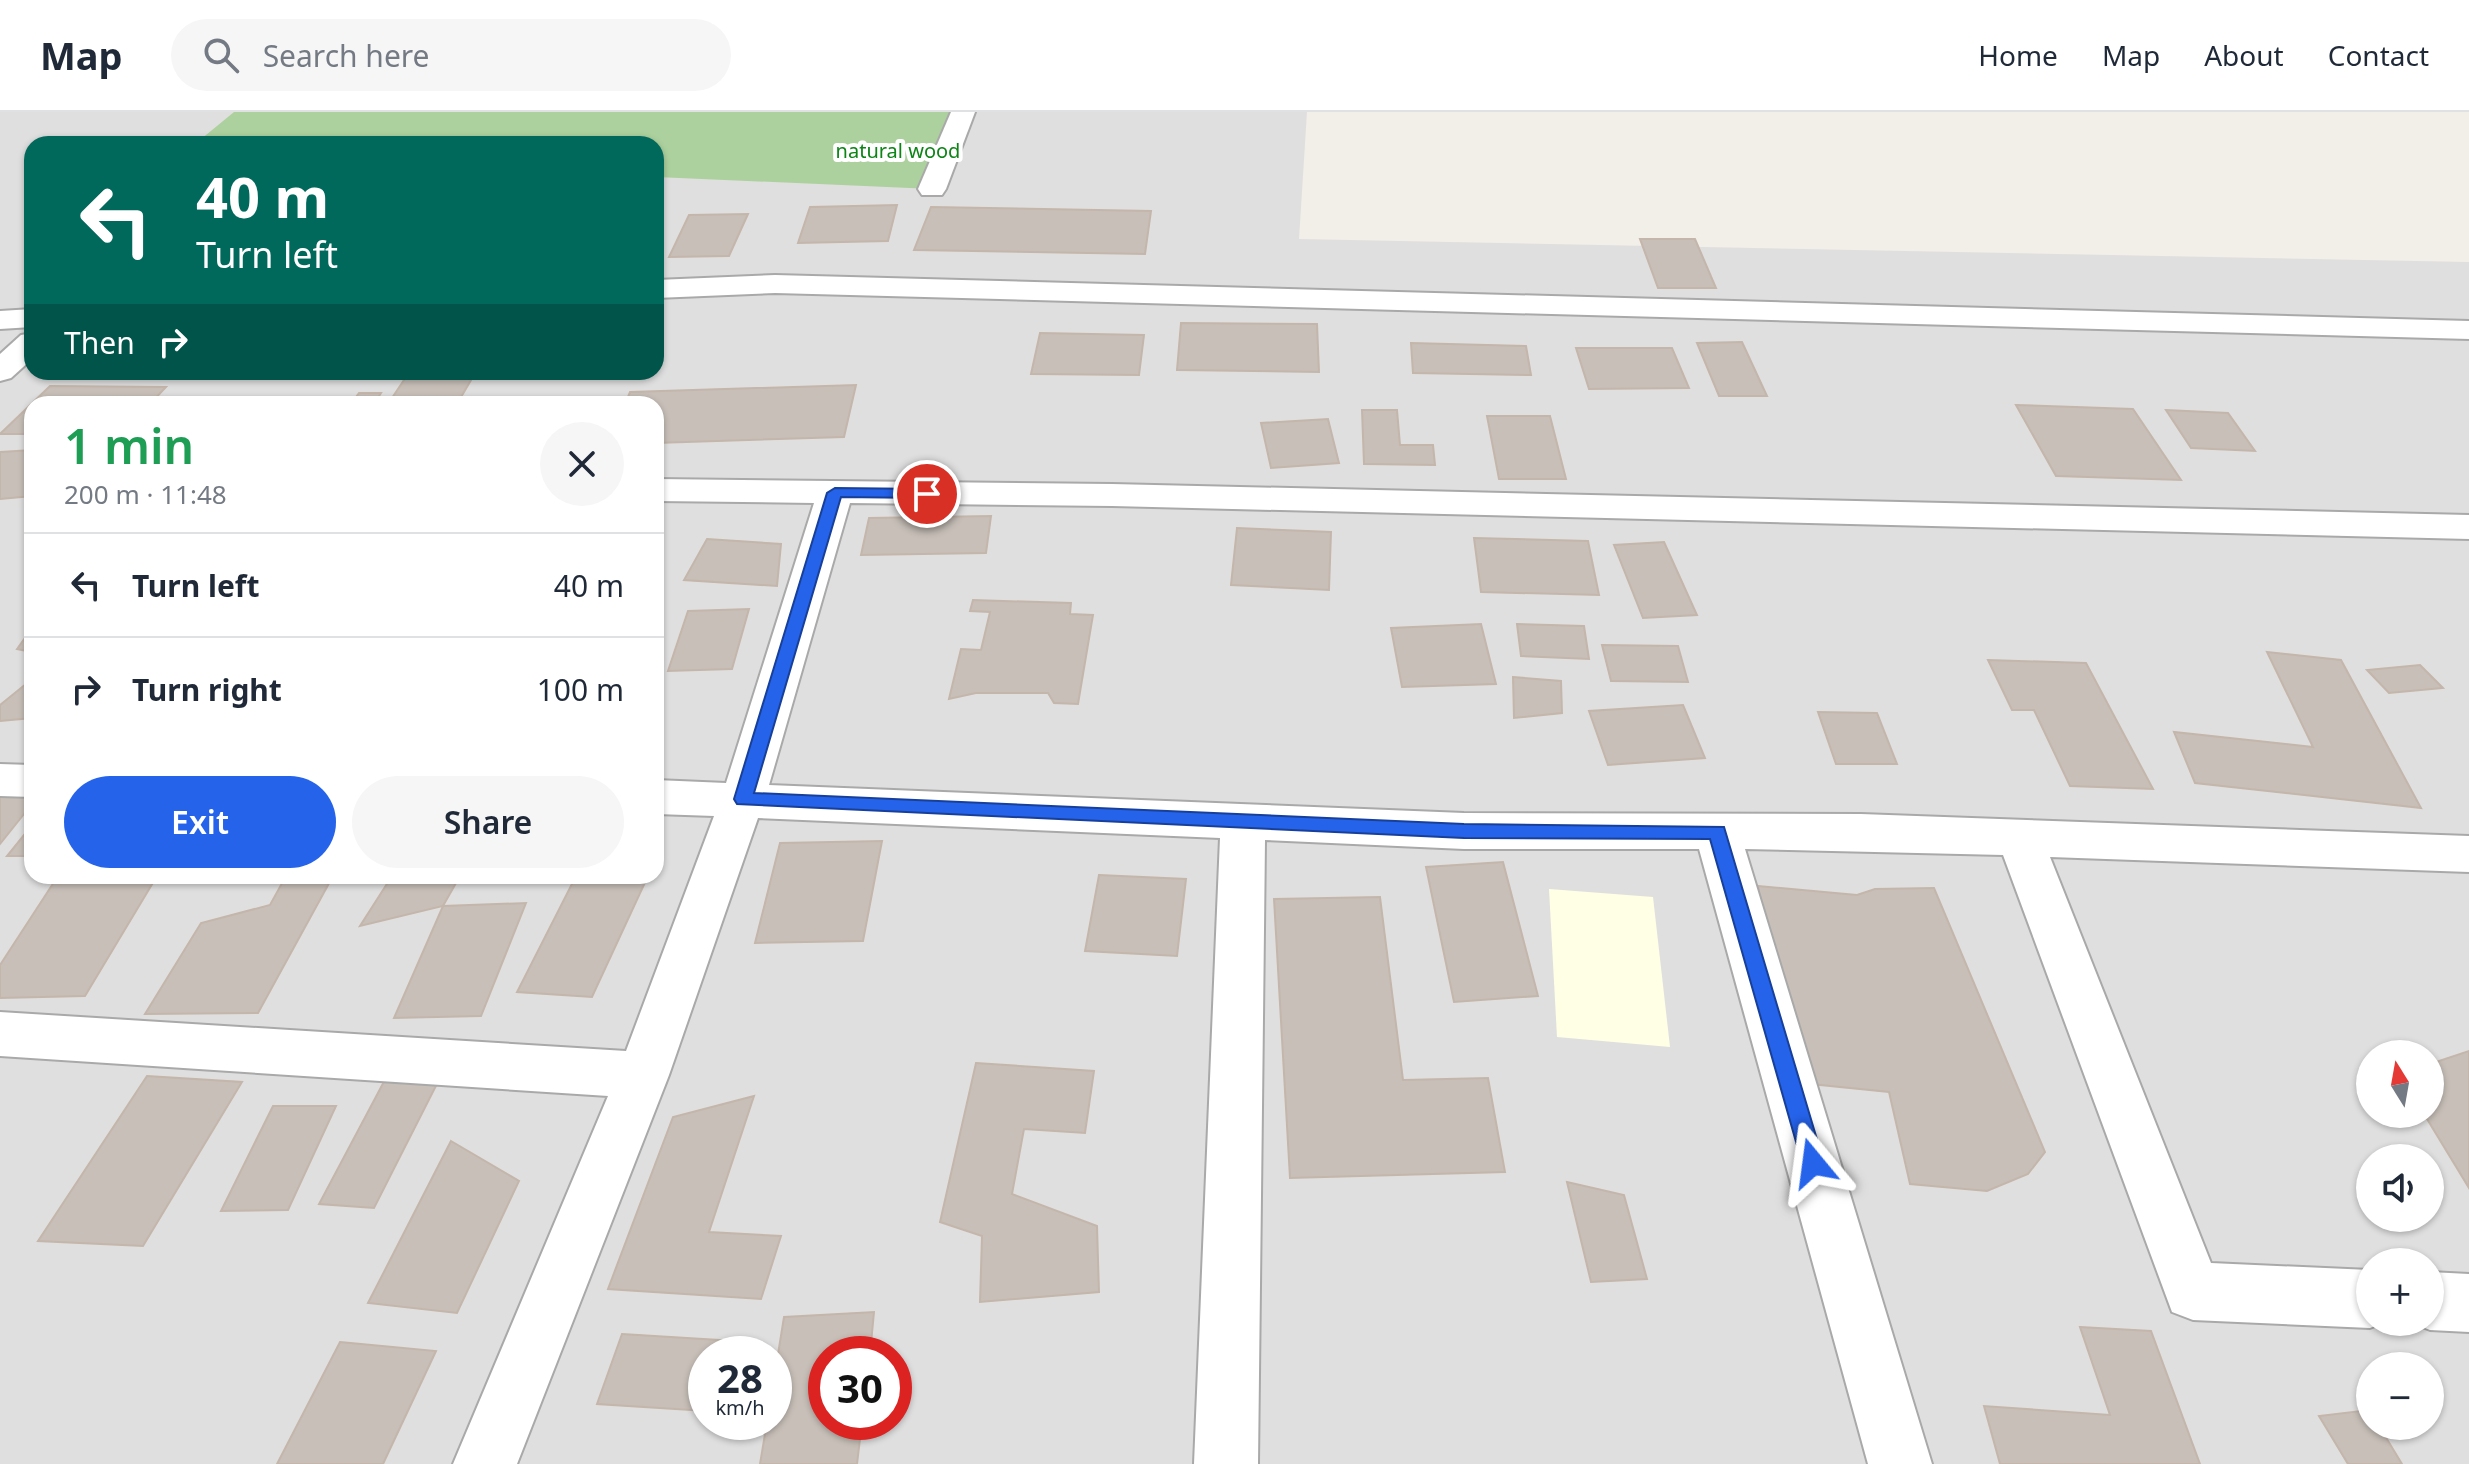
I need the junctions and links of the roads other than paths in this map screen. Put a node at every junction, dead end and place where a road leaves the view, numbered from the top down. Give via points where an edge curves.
1 (963, 112) edge
2 (932, 189) dead end
3 (664, 289) edge
4 (24, 318) edge
5 (0, 320) edge
6 (2469, 330) edge
7 (24, 349) edge
8 (0, 371) edge
9 (664, 490) edge
10 (835, 493) junction
11 (2469, 527) edge
12 (0, 780) edge
13 (24, 781) edge
14 (664, 797) edge
15 (743, 799) junction
16 (1243, 822) junction
17 (1717, 832) junction
18 (2020, 838) junction
19 (2469, 854) edge
20 (0, 1034) edge
21 (643, 1075) junction
22 (2356, 1298) edge
23 (2444, 1302) edge
24 (2469, 1303) edge
25 (485, 1464) edge
26 (1226, 1464) edge
27 (1900, 1464) edge

1 - 2 street
3 - 6 street via 775,284 1346,297
4 - 5 street
7 - 8 street
9 - 10 street
10 - 11 street
10 - 15 street
12 - 13 street
14 - 15 street
15 - 16 street
15 - 21 street
16 - 17 street via 1464,831
16 - 26 street
17 - 18 street
17 - 27 street
18 - 19 street
18 - 22 street via 2193,1291
20 - 21 street
21 - 25 street
23 - 24 street

